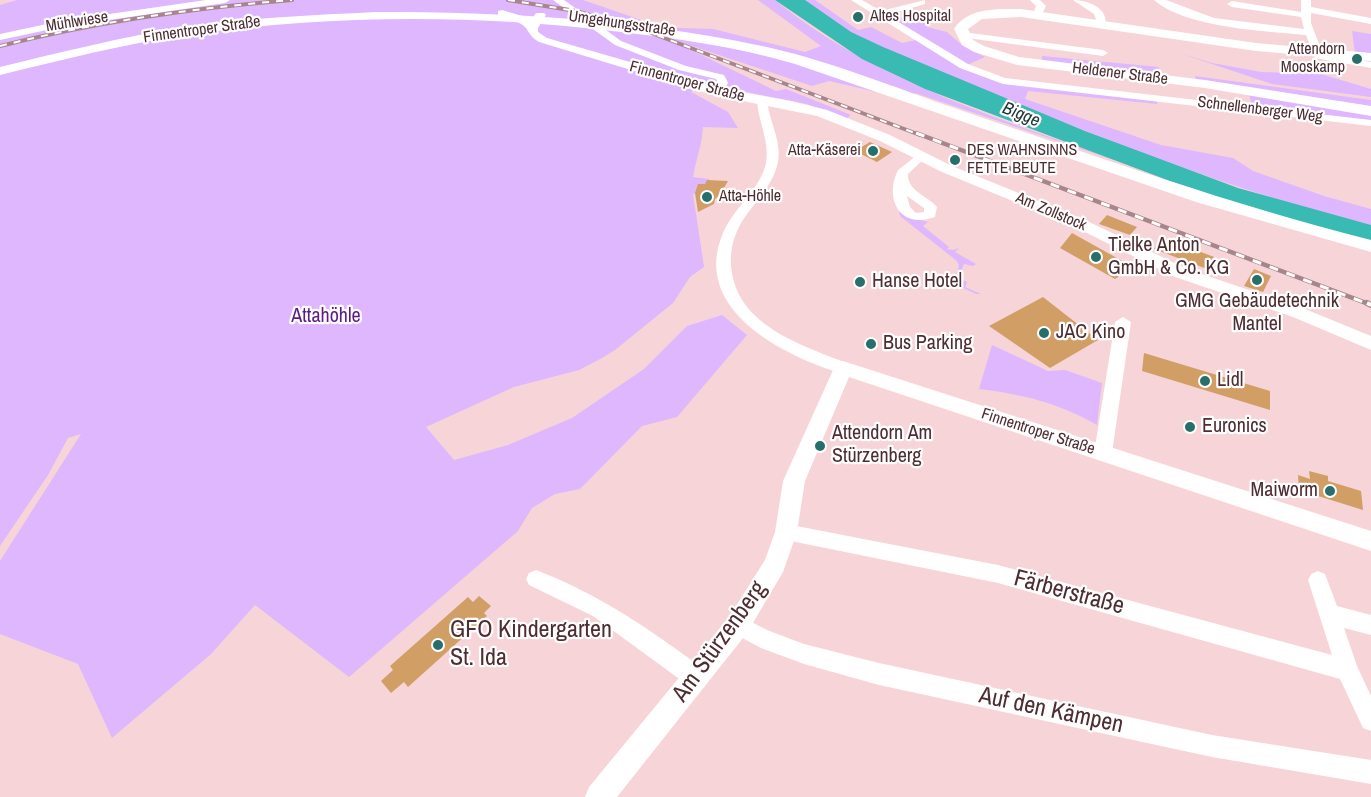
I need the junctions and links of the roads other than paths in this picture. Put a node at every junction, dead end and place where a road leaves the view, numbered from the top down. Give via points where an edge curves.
1 (225, 0) edge
2 (558, 0) edge
3 (856, 0) edge
4 (868, 0) edge
5 (920, 0) edge
6 (1035, 0) edge
7 (1078, 0) edge
8 (1159, 0) edge
9 (1232, 4) dead end
10 (1305, 8) edge
11 (502, 13) junction
12 (883, 13) junction
13 (1038, 14) junction
14 (540, 15) junction
15 (1371, 21) edge
16 (1102, 25) junction
17 (532, 28) junction
18 (1310, 33) junction
19 (962, 35) junction
20 (0, 37) edge
21 (1103, 53) dead end
22 (1318, 53) junction
23 (1371, 57) edge
24 (1371, 65) edge
25 (0, 71) edge
26 (718, 92) junction
27 (762, 100) junction
28 (1371, 111) edge
29 (1371, 123) edge
30 (921, 156) junction
31 (901, 178) junction
32 (1371, 246) edge
33 (1123, 322) dead end
34 (1371, 343) edge
35 (843, 368) junction
36 (1103, 453) junction
37 (786, 532) junction
38 (1371, 541) edge
39 (536, 579) dead end
40 (1318, 580) dead end
41 (1328, 614) junction
42 (1371, 625) edge
43 (738, 626) junction
44 (1347, 670) junction
45 (698, 678) junction
46 (1371, 720) edge
47 (1371, 772) edge
48 (599, 797) edge

1 - 20 street, Mühlwiese
2 - 26 street via 618,43 683,68 720,77 723,83
3 - 12 street, Schnellenberger Weg
4 - 12 street, Schnellenberger Weg
5 - 12 street via 919,4
6 - 13 street via 1041,6
7 - 16 street via 1099,12
8 - 18 street via 1221,21
9 - 10 street
10 - 15 street
10 - 18 street
11 - 14 main road, Finnentroper Straße
11 - 17 street, Finnentroper Straße
11 - 25 main road, Finnentroper Straße via 392,11 263,20 123,42
12 - 29 street, Schnellenberger Weg via 964,66 1003,81
13 - 16 main road
13 - 19 main road via 973,18 961,26
14 - 17 street
14 - 32 main road, Umgehungsstraße via 704,36 794,59 1219,203
16 - 22 main road
17 - 26 street, Finnentroper Straße via 537,37 550,42
18 - 22 street
19 - 21 street
19 - 28 main road, Heldener Straße via 979,49 1025,62 1204,84
22 - 23 main road
22 - 24 street via 1333,60
26 - 27 street, Finnentroper Straße
27 - 30 street, Am Zollstock via 822,113
27 - 35 street, Finnentroper Straße via 762,117 774,147 771,165 728,237 723,254 725,279 738,305 771,336
30 - 31 street via 906,168
30 - 34 street, Am Zollstock via 1077,222 1180,273 1289,309
31 - 31 street via 901,202 906,213 928,215 932,210 908,191
33 - 36 street
35 - 36 street, Finnentroper Straße
35 - 37 street, Am Stürzenberg via 794,482
36 - 38 street, Finnentroper Straße
37 - 43 street, Am Stürzenberg via 775,565
37 - 44 street, Färberstraße via 998,574
39 - 45 street via 563,588 641,635
40 - 41 street
41 - 42 street
41 - 44 street
43 - 45 street, Am Stürzenberg
43 - 47 street, Auf den Kämpen via 804,654 879,674 1212,746
44 - 46 street
45 - 48 street, Am Stürzenberg

